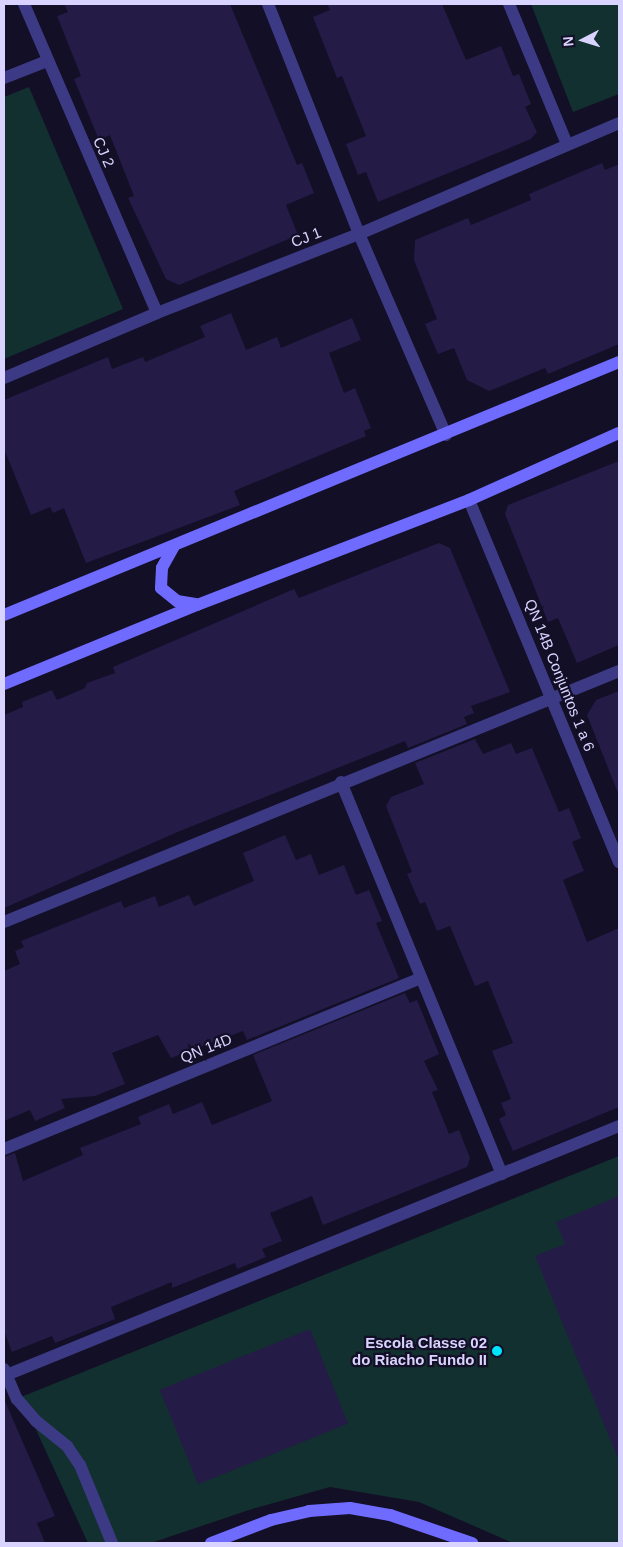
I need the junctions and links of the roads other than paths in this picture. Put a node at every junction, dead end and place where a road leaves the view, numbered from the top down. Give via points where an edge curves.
1 (24, 4) edge
2 (268, 4) edge
3 (509, 4) edge
4 (46, 61) junction
5 (4, 78) edge
6 (619, 123) edge
7 (567, 144) junction
8 (359, 234) junction
9 (157, 313) junction
10 (619, 362) edge
11 (4, 378) edge
12 (619, 434) edge
13 (446, 435) junction
14 (469, 500) junction
15 (174, 546) junction
16 (197, 604) junction
17 (4, 615) edge
18 (619, 671) edge
19 (4, 684) edge
20 (551, 697) junction
21 (341, 782) junction
22 (619, 862) edge
23 (4, 922) edge
24 (420, 978) junction
25 (619, 1126) edge
26 (4, 1149) edge
27 (502, 1174) junction
28 (4, 1373) edge
29 (112, 1543) edge
30 (211, 1543) edge
31 (472, 1543) edge

1 - 4 street, CJ 2
2 - 8 street
3 - 7 street
4 - 5 street
4 - 9 street, CJ 2
6 - 7 street, CJ 1
7 - 8 street, CJ 1
8 - 9 street, CJ 1
8 - 13 street
9 - 11 street, CJ 1
10 - 13 main road
12 - 14 main road
13 - 15 main road
14 - 16 main road
14 - 20 street, QN 14B Conjuntos 1 a 6
15 - 16 main road via 162,568 161,588 177,602
15 - 17 main road
16 - 19 main road
18 - 20 street
20 - 21 street
20 - 22 street, QN 14B Conjuntos 1 a 6
21 - 23 street
21 - 24 street
24 - 26 street, QN 14D
24 - 27 street
25 - 27 street
27 - 28 street
28 - 29 street via 21,1404 67,1446 80,1464
30 - 31 main road via 271,1520 309,1511 350,1508 390,1515

